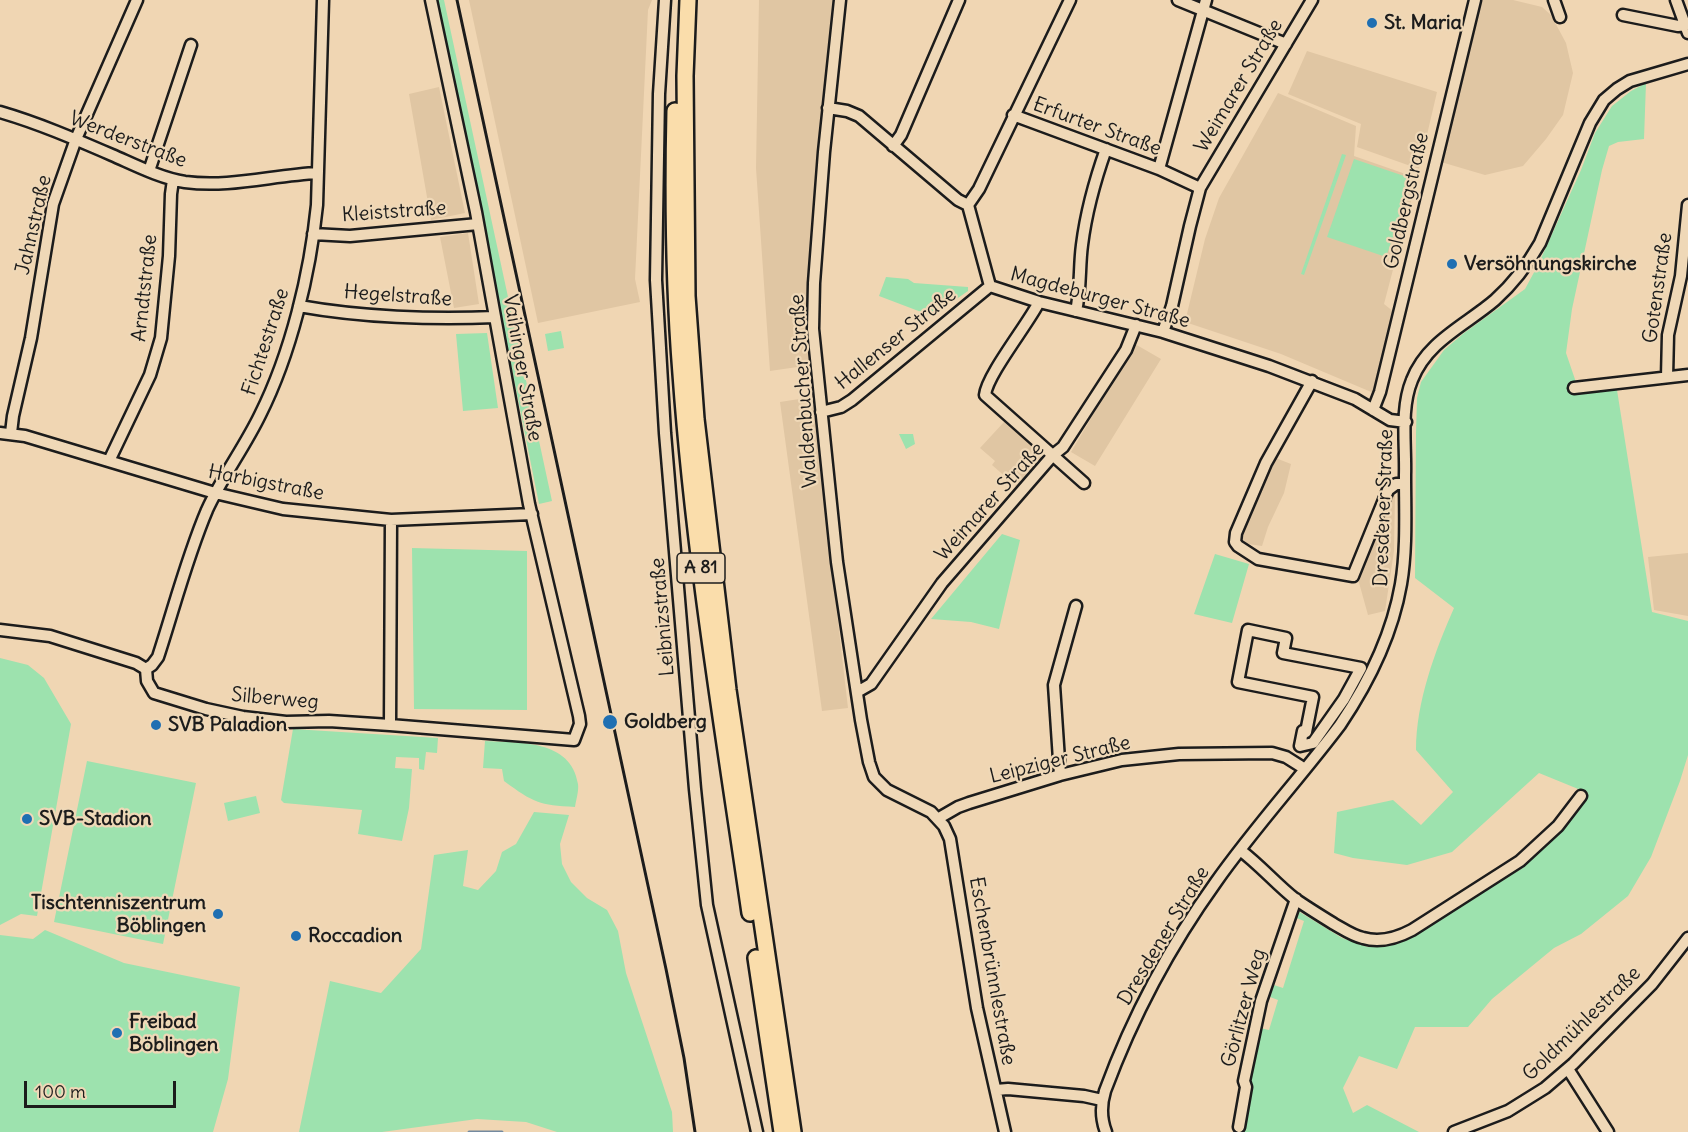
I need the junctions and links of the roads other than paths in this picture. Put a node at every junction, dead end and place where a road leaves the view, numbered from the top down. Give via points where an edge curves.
1 (136, 0) edge
2 (323, 0) edge
3 (431, 0) edge
4 (665, 0) edge
5 (679, 0) edge
6 (688, 0) edge
7 (840, 0) edge
8 (959, 0) edge
9 (1070, 0) edge
10 (1178, 0) edge
11 (1312, 0) edge
12 (1474, 0) edge
13 (1554, 0) edge
14 (1676, 0) edge
15 (1204, 5) edge
16 (1623, 15) dead end
17 (1560, 17) dead end
18 (1687, 29) edge
19 (1286, 44) junction
20 (191, 45) dead end
21 (1688, 64) edge
22 (828, 108) junction
23 (0, 112) edge
24 (1013, 115) junction
25 (76, 140) junction
26 (893, 146) junction
27 (1106, 149) junction
28 (1160, 169) junction
29 (149, 171) junction
30 (318, 173) junction
31 (173, 180) junction
32 (1200, 188) junction
33 (968, 205) junction
34 (1688, 205) edge
35 (478, 224) junction
36 (313, 234) junction
37 (990, 286) junction
38 (1039, 302) junction
39 (299, 306) junction
40 (1076, 311) junction
41 (495, 316) junction
42 (1136, 325) junction
43 (1163, 332) junction
44 (1688, 375) edge
45 (1667, 377) junction
46 (1312, 381) junction
47 (1574, 388) dead end
48 (1373, 410) junction
49 (821, 412) junction
50 (1406, 422) junction
51 (6, 433) edge
52 (1053, 455) junction
53 (109, 461) junction
54 (1084, 483) dead end
55 (1405, 484) junction
56 (215, 494) junction
57 (532, 514) junction
58 (391, 520) junction
59 (1076, 606) dead end
60 (0, 630) edge
61 (1361, 668) joint
62 (146, 669) junction
63 (857, 692) junction
64 (390, 725) junction
65 (574, 740) joint
66 (1305, 769) junction
67 (1060, 775) junction
68 (1581, 796) dead end
69 (939, 818) junction
70 (1240, 850) junction
71 (1296, 899) junction
72 (1688, 938) edge
73 (1568, 1069) junction
74 (996, 1090) junction
75 (1102, 1100) junction
76 (1239, 1127) dead end
77 (757, 1132) edge
78 (782, 1132) edge
79 (793, 1132) edge
80 (1005, 1132) edge
81 (1106, 1132) edge
82 (1454, 1132) edge
83 (1608, 1132) edge

1 - 25 street, Jahnstraße
2 - 30 street, Fichtestraße
3 - 35 street, Vaihinger Straße
4 - 77 street, Leibnizstraße via 658,94 656,280 665,433 707,905
5 - 78 highway, A 81 via 674,134 684,416 713,670
6 - 79 highway, A 81 via 687,296 696,419 728,690
7 - 22 street, Waldenbucher Straße
8 - 26 street
9 - 24 street
10 - 15 street
11 - 19 street, Weimarer Straße
12 - 48 street, Goldbergstraße
13 - 17 street
14 - 18 street
15 - 19 street
15 - 28 street
16 - 18 street
19 - 32 street, Weimarer Straße
20 - 29 street
21 - 50 street, Dresdener Straße via 1630,81 1604,100 1590,123 1531,259 1496,299 1443,338 1422,362 1409,387
22 - 26 street via 859,116
22 - 49 street, Waldenbucher Straße via 814,283 813,329
23 - 25 street, Werderstraße
24 - 27 street, Erfurter Straße
24 - 33 street
25 - 29 street, Werderstraße
25 - 51 street, Jahnstraße via 49,220 31,338
26 - 33 street
27 - 28 street, Erfurter Straße
27 - 40 street via 1084,236
28 - 32 street, Erfurter Straße
29 - 31 street, Werderstraße
30 - 31 street, Werderstraße via 224,184
30 - 36 street, Fichtestraße
31 - 53 street, Arndtstraße via 161,338 150,375
32 - 43 street, Weimarer Straße
33 - 37 street, Magdeburger Straße
34 - 45 street, Gotenstraße via 1681,276 1668,335
35 - 36 street, Kleiststraße via 350,236
35 - 41 street, Vaihinger Straße
36 - 39 street, Fichtestraße
37 - 38 street, Magdeburger Straße
37 - 49 street, Hallenser Straße via 852,400
38 - 40 street, Magdeburger Straße
38 - 52 street via 985,395
39 - 41 street, Hegelstraße via 453,319
39 - 56 street, Fichtestraße via 262,412
40 - 42 street, Magdeburger Straße
41 - 57 street, Vaihinger Straße
42 - 43 street, Magdeburger Straße
42 - 52 street, Weimarer Straße via 1126,350 1074,432
43 - 46 street, Magdeburger Straße
44 - 45 street
45 - 47 street
46 - 48 street, Magdeburger Straße
46 - 55 street via 1266,463 1236,533 1238,546 1258,559 1353,576 1388,490
48 - 50 street, Magdeburger Straße via 1390,420
49 - 63 street, Waldenbucher Straße via 835,549
50 - 55 street, Dresdener Straße
51 - 53 street, Harbigstraße
52 - 54 street
52 - 63 street, Weimarer Straße via 942,583 872,684
53 - 56 street, Harbigstraße
55 - 66 street, Dresdener Straße via 1401,582 1389,632 1356,702
56 - 58 street, Harbigstraße via 283,509
56 - 62 street, Fichtestraße via 187,564 158,657
57 - 58 street, Harbigstraße
57 - 65 street, Vaihinger Straße via 579,716
58 - 64 street
59 - 67 street via 1054,685
60 - 62 street via 50,636
61 - 61 street via 1313,743 1299,746 1313,697 1238,682 1248,630 1286,638 1283,653
62 - 64 street, Silberweg via 154,693 206,709 259,720
63 - 69 street, Waldenbucher Straße via 874,777 887,790
64 - 65 street, Silberweg
66 - 67 street, Leipziger Straße via 1272,753 1179,754 1122,760
66 - 70 street, Dresdener Straße
67 - 69 street, Leipziger Straße via 958,807
68 - 71 street via 1558,826 1520,861 1399,937 1363,938
69 - 74 street, Eschenbrünnlestraße via 952,847 975,997
70 - 71 street
70 - 75 street, Dresdener Straße via 1161,970 1133,1024
71 - 76 street, Görlitzer Weg via 1253,1030
72 - 73 street, Goldmühlestraße via 1652,984
73 - 82 street, Goldmühlestraße via 1520,1105
73 - 83 street
74 - 75 street
74 - 80 street, Eschenbrünnlestraße
75 - 81 street

